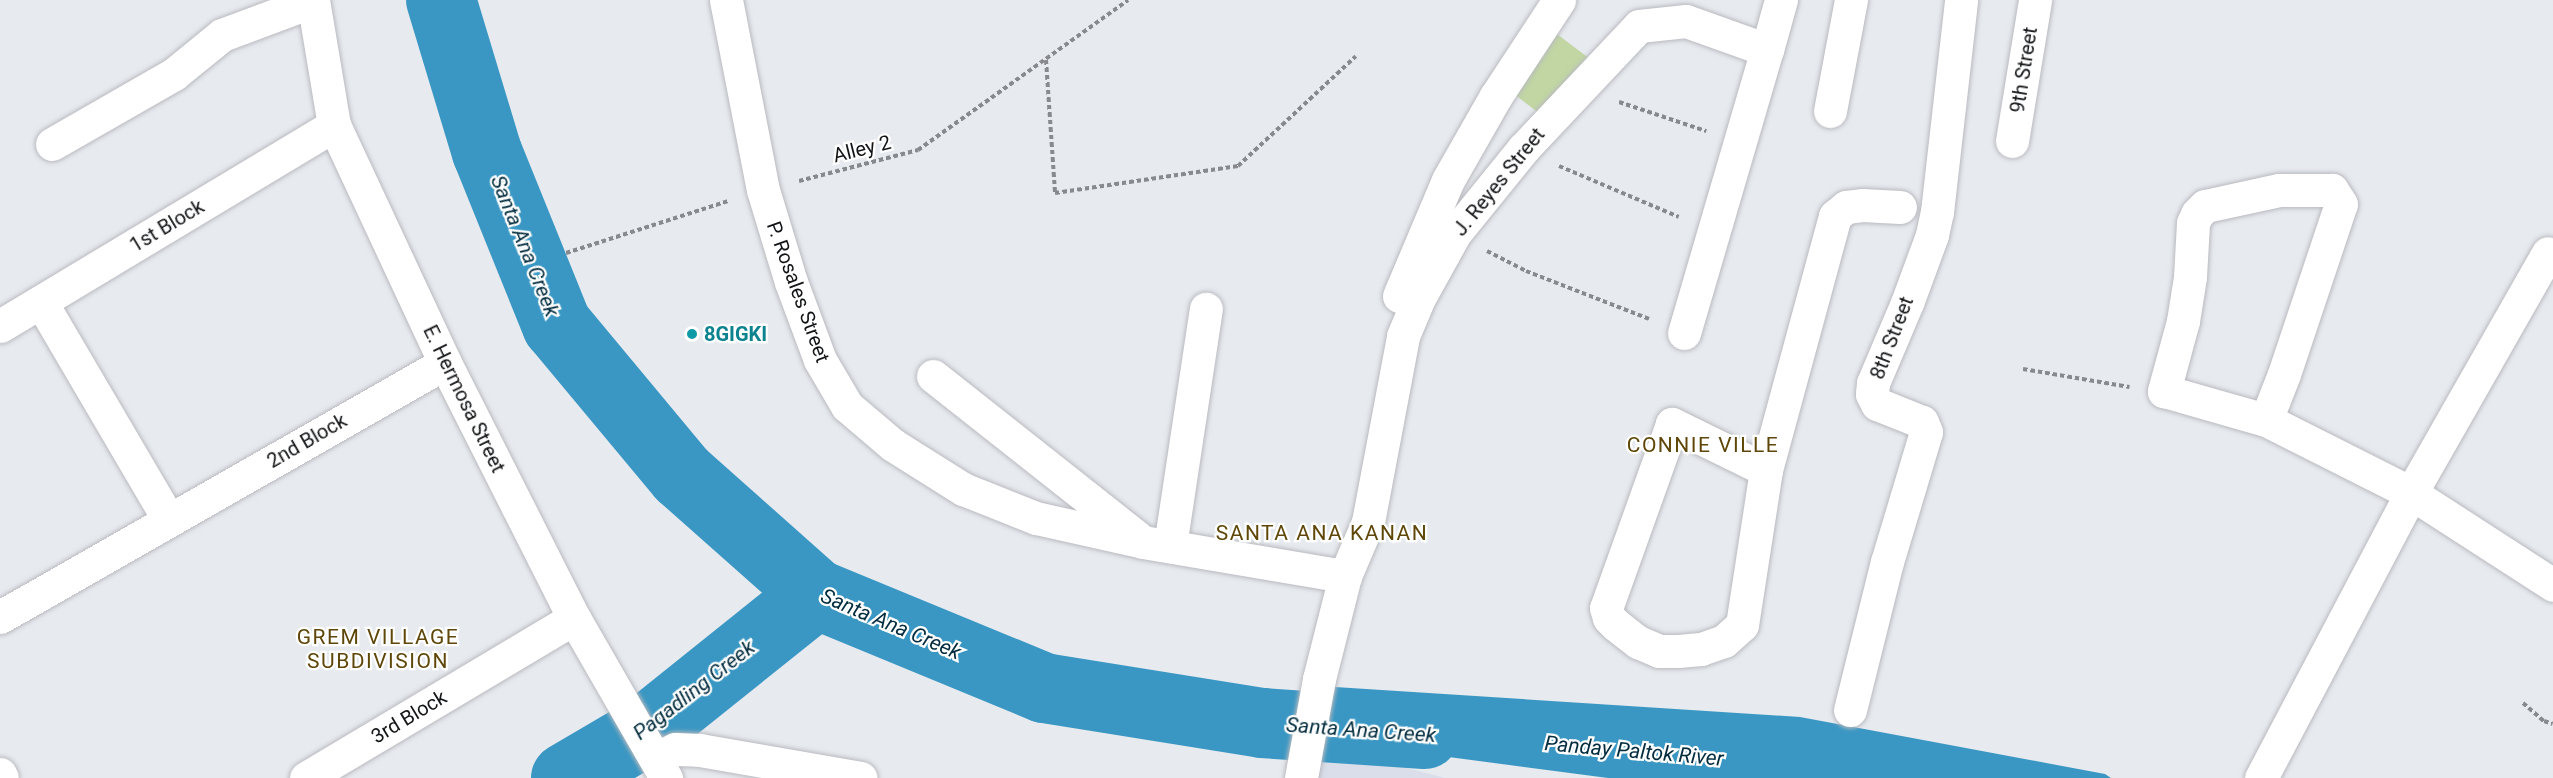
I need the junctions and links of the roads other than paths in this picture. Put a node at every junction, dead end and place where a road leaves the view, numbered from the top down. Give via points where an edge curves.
1 (313, 0) edge
2 (726, 0) edge
3 (1559, 0) edge
4 (1781, 0) edge
5 (1851, 0) edge
6 (1961, 0) edge
7 (2035, 0) edge
8 (1767, 50) junction
9 (1830, 111) dead end
10 (334, 125) junction
11 (2012, 141) dead end
12 (52, 144) dead end
13 (1900, 207) dead end
14 (2548, 253) dead end
15 (41, 302) junction
16 (1206, 309) dead end
17 (0, 326) edge
18 (1684, 333) road end
19 (1403, 336) junction
20 (445, 363) junction
21 (933, 376) dead end
22 (2266, 420) junction
23 (1766, 470) junction
24 (2411, 493) junction
25 (169, 520) junction
26 (1156, 544) junction
27 (1345, 576) junction
28 (2553, 585) edge
29 (0, 617) edge
30 (574, 618) junction
31 (1850, 710) dead end
32 (657, 761) edge
33 (306, 778) edge
34 (861, 778) edge
35 (1301, 778) edge
36 (2261, 778) edge

1 - 10 street, E. Hermosa Street
1 - 12 street via 222,35 174,74
2 - 26 street, P. Rosales Street via 763,190 820,360 847,406 893,445 963,489 1036,518
3 - 19 street via 1496,96 1448,180 1392,313
4 - 8 street
5 - 9 street
6 - 31 street, 8th Street via 1932,235 1872,394 1877,404 1922,422 1926,432 1887,562
7 - 11 street, 9th Street
8 - 18 street
8 - 19 street, J. Reyes Street via 1686,21 1639,26 1523,149 1455,233
10 - 15 street, 1st Block
10 - 20 street, E. Hermosa Street
13 - 23 street via 1846,207 1835,216
14 - 24 street
15 - 17 street, 1st Block
15 - 25 street
16 - 26 street
19 - 27 street, J. Reyes Street via 1368,522
20 - 25 street, 2nd Block
20 - 30 street, E. Hermosa Street
21 - 26 street
22 - 22 street via 2341,204 2332,190 2279,190 2205,206 2193,223 2183,321 2164,391
22 - 24 street
23 - 23 street via 1742,625 1734,635 1701,649 1659,651 1638,642 1609,618 1606,608 1672,424
24 - 28 street
24 - 36 street
25 - 29 street, 2nd Block
26 - 27 street, P. Rosales Street
27 - 35 street, J. Reyes Street via 1319,679
30 - 32 street, E. Hermosa Street
30 - 33 street, 3rd Block
32 - 34 street via 675,749 700,750

